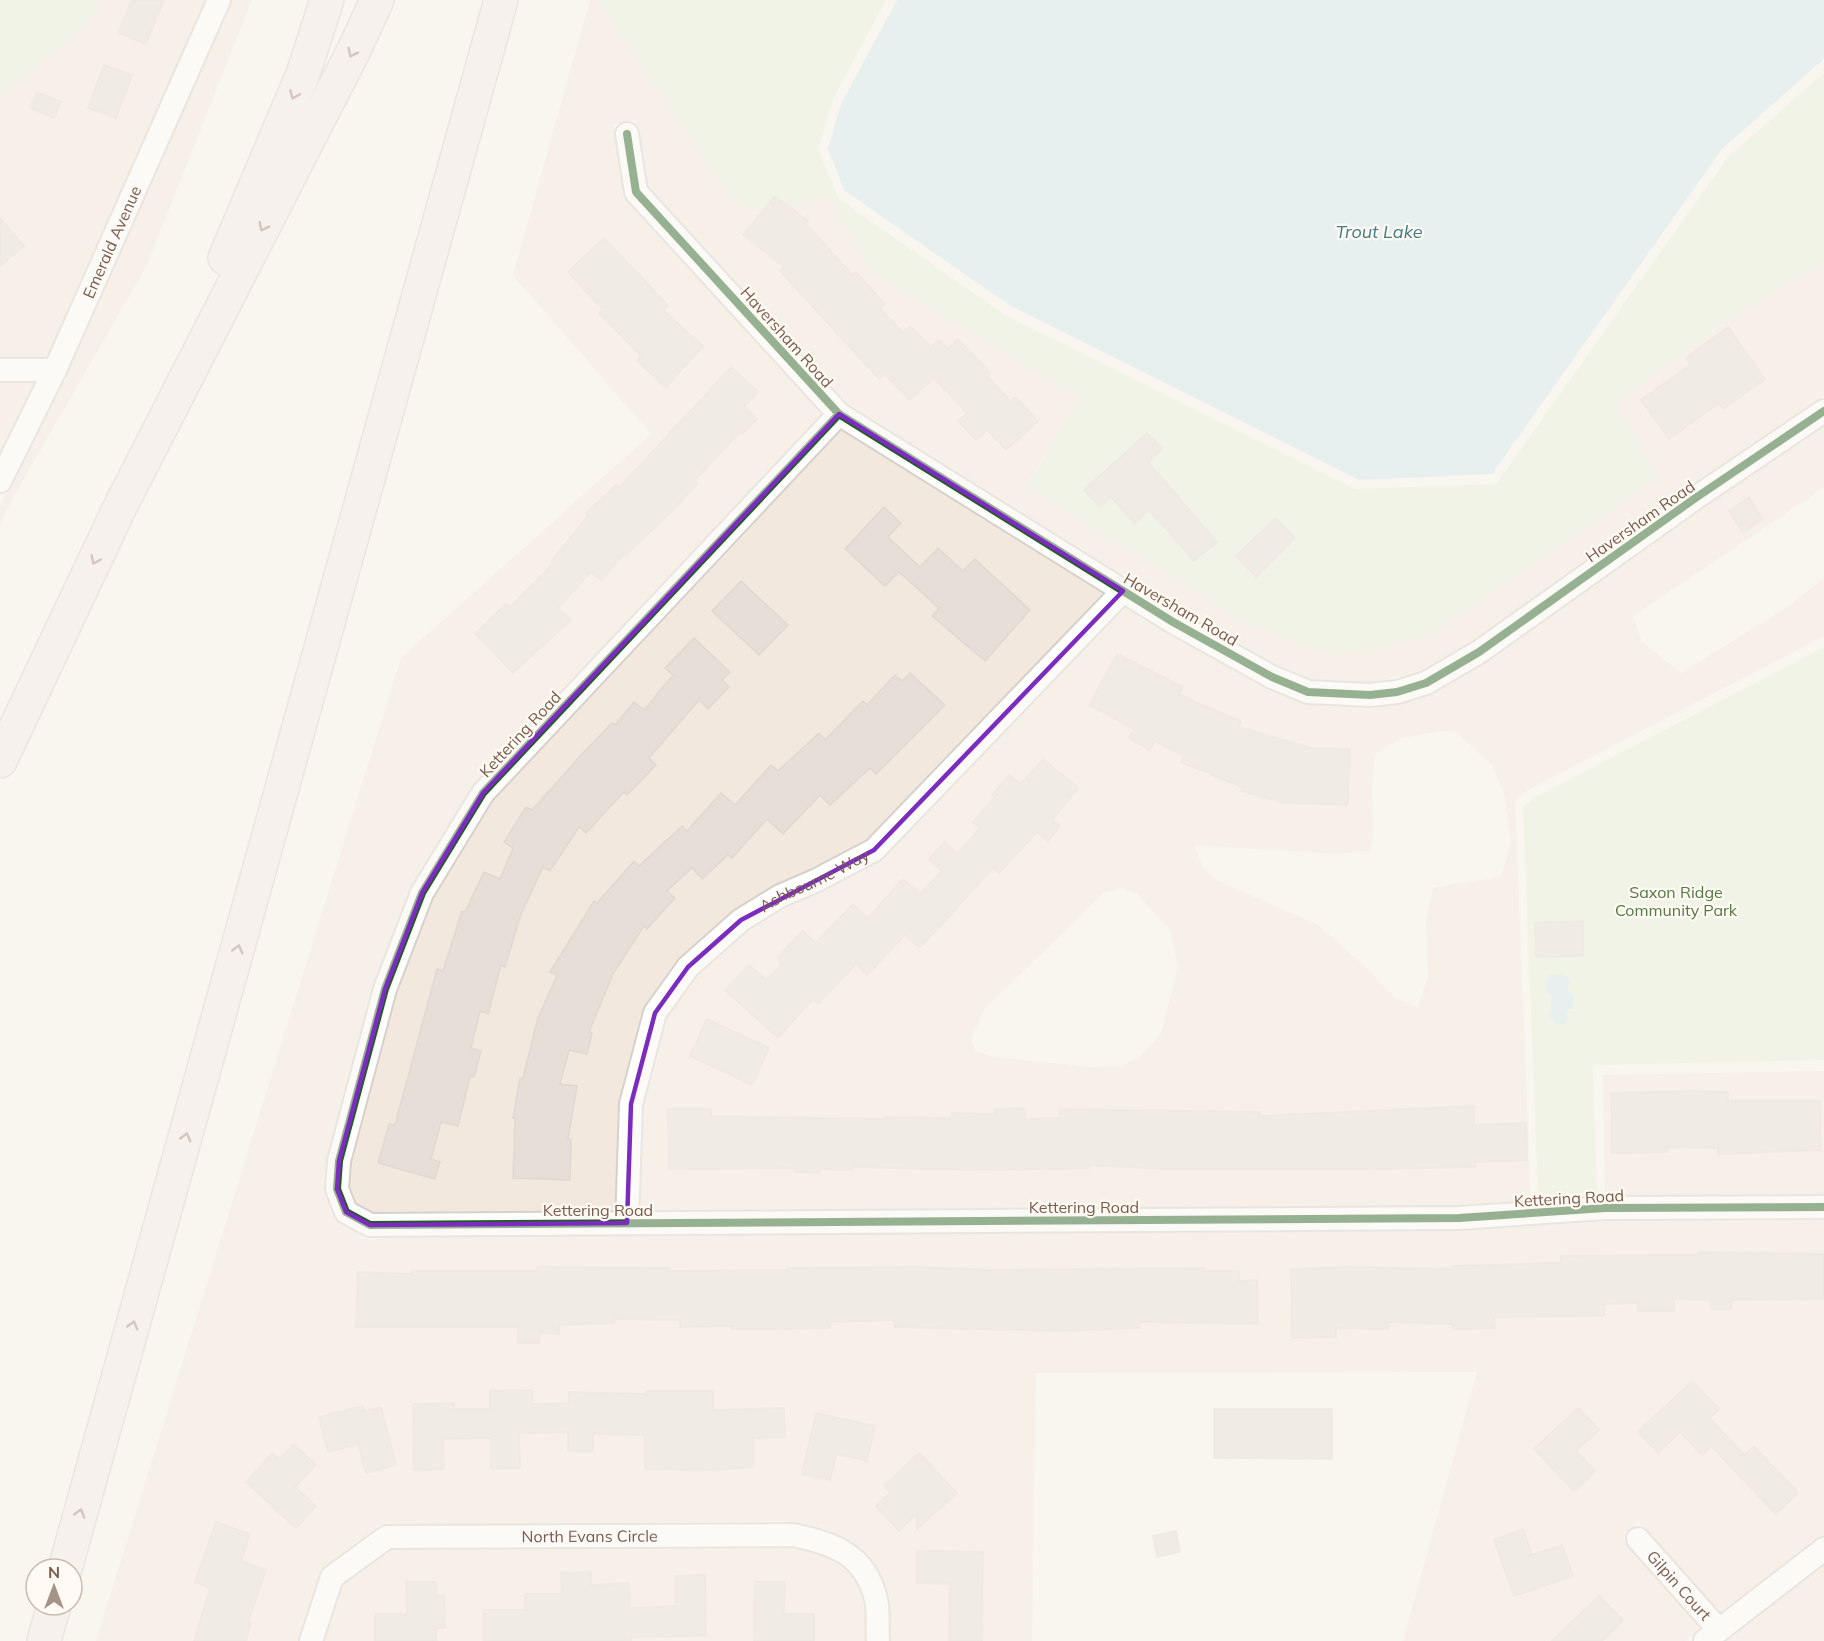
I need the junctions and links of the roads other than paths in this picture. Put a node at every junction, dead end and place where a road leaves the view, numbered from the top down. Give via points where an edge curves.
1 (219, 0) edge
2 (327, 0) edge
3 (377, 0) edge
4 (501, 0) edge
5 (627, 134) dead end
6 (0, 370) edge
7 (55, 370) junction
8 (1824, 411) edge
9 (840, 414) junction
10 (0, 481) edge
11 (120, 507) junction
12 (1123, 591) junction
13 (0, 761) edge
14 (1824, 1208) edge
15 (627, 1223) junction
16 (1638, 1539) dead end
17 (1824, 1549) edge
18 (67, 1557) edge
19 (51, 1617) edge
20 (1712, 1635) edge
21 (44, 1641) edge
22 (311, 1641) edge
23 (878, 1641) edge

1 - 7 street, Emerald Avenue
2 -> 11 highway via 303,74
3 -> 11 highway
18 -> 4 highway
5 - 9 street, Haversham Road via 636,192
6 - 7 street
7 - 10 street, Emerald Avenue
8 - 12 street, Haversham Road via 1479,652 1426,683 1397,692 1308,692 1262,671
9 - 12 street, Haversham Road
9 - 15 street, Kettering Road via 483,793 418,903 385,989 339,1161 337,1189 346,1212 370,1225
11 -> 13 highway
12 - 15 street, Ashbourne Way via 874,850 780,896 741,920 688,967 655,1013 631,1104
14 - 15 street, Kettering Road via 1605,1208 1459,1218
16 - 20 street, Gilpin Court
17 - 20 street
19 - 21 highway
22 - 23 street, North Evans Circle via 332,1577 387,1538 793,1535 824,1541 848,1552 876,1599

